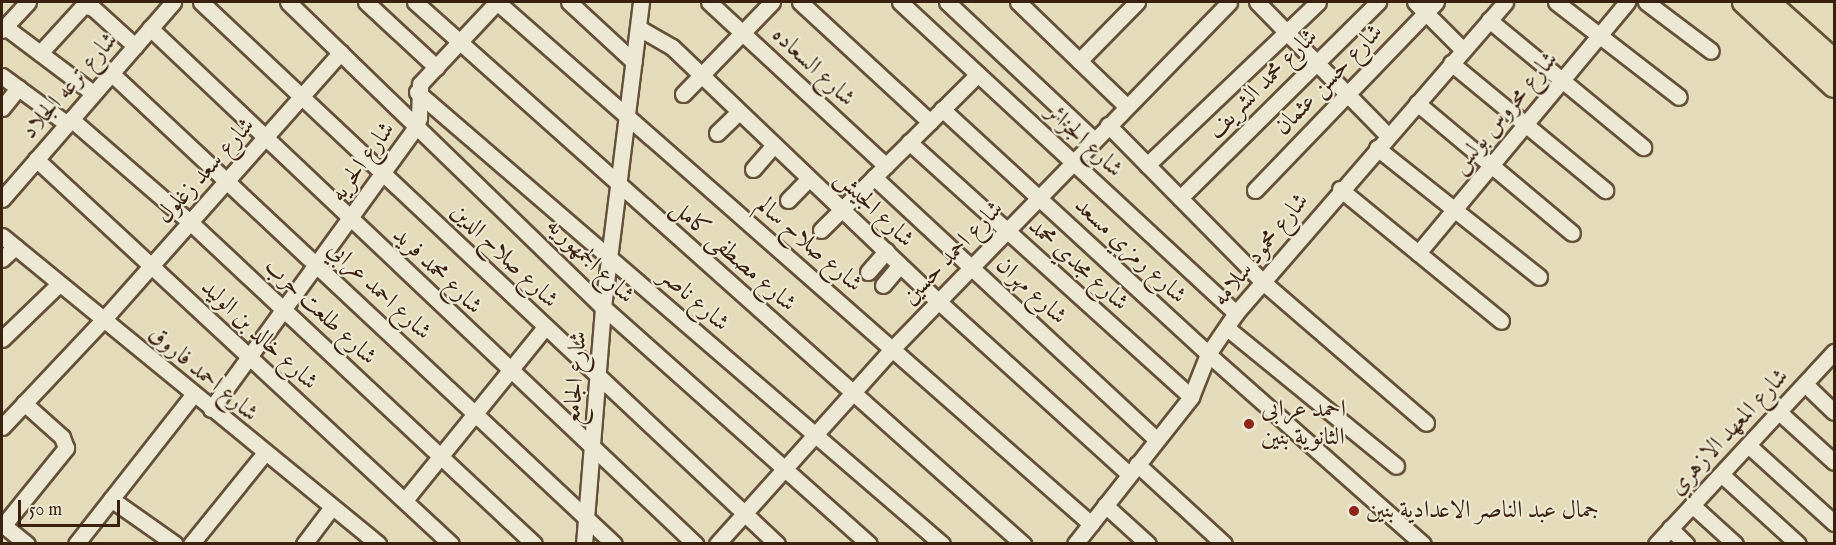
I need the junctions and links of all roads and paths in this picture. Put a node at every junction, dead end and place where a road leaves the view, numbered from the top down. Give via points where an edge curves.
1 (28, 2) edge
2 (201, 2) edge
3 (288, 2) edge
4 (366, 2) edge
5 (415, 2) edge
6 (497, 2) edge
7 (569, 2) edge
8 (641, 2) edge
9 (709, 2) edge
10 (772, 2) edge
11 (800, 2) edge
12 (900, 2) edge
13 (947, 2) edge
14 (1018, 2) edge
15 (1137, 2) edge
16 (1229, 2) edge
17 (1257, 2) edge
18 (1318, 2) edge
19 (1378, 2) edge
20 (1505, 2) edge
21 (1556, 2) edge
22 (1627, 2) edge
23 (1646, 2) edge
24 (168, 3) edge
25 (1760, 3) edge
26 (1425, 5) edge
27 (1489, 20) junction
28 (3, 28) edge
29 (150, 28) junction
30 (639, 28) junction
31 (1286, 31) junction
32 (742, 32) junction
33 (1599, 35) junction
34 (459, 42) junction
35 (135, 46) junction
36 (1462, 50) junction
37 (1711, 51) dead end
38 (341, 52) junction
39 (40, 53) junction
40 (1079, 61) junction
41 (634, 62) junction
42 (1834, 62) edge
43 (1317, 63) junction
44 (1451, 63) junction
45 (436, 67) junction
46 (111, 73) junction
47 (978, 74) junction
48 (701, 75) junction
49 (2, 76) edge
50 (1561, 80) junction
51 (1834, 86) edge
52 (18, 88) junction
53 (417, 92) junction
54 (93, 93) junction
55 (1346, 93) junction
56 (683, 94) dead end
57 (303, 95) junction
58 (1679, 98) dead end
59 (1417, 104) junction
60 (1126, 106) junction
61 (2, 108) edge
62 (942, 109) junction
63 (739, 112) junction
64 (627, 117) junction
65 (69, 122) junction
66 (930, 122) junction
67 (1525, 124) junction
68 (417, 125) junction
69 (1108, 125) junction
70 (717, 133) dead end
71 (1388, 136) junction
72 (264, 139) junction
73 (1094, 140) junction
74 (909, 142) junction
75 (774, 145) junction
76 (1643, 147) dead end
77 (1377, 148) junction
78 (36, 159) junction
79 (1073, 161) junction
80 (1147, 165) junction
81 (886, 166) junction
82 (1490, 166) junction
83 (753, 169) dead end
84 (384, 172) junction
85 (874, 177) junction
86 (809, 178) junction
87 (227, 181) junction
88 (618, 186) junction
89 (1340, 189) junction
90 (1255, 190) dead end
91 (1605, 190) dead end
92 (1039, 196) junction
93 (1180, 198) junction
94 (2, 199) edge
95 (788, 200) dead end
96 (1455, 209) junction
97 (842, 210) junction
98 (350, 219) junction
99 (190, 222) junction
100 (822, 230) dead end
101 (1006, 230) junction
102 (1572, 233) dead end
103 (2, 236) edge
104 (15, 247) junction
105 (886, 251) junction
106 (1418, 253) junction
107 (609, 257) junction
108 (2, 259) edge
109 (317, 264) junction
110 (152, 265) junction
111 (900, 265) junction
112 (971, 266) junction
113 (868, 272) dead end
114 (1539, 277) dead end
115 (1264, 283) junction
116 (59, 284) junction
117 (883, 285) dead end
118 (938, 301) junction
119 (603, 306) junction
120 (284, 309) junction
121 (1236, 313) junction
122 (103, 320) junction
123 (1501, 321) dead end
124 (545, 327) junction
125 (1227, 328) junction
126 (2, 339) edge
127 (893, 348) junction
128 (1209, 354) junction
129 (1834, 354) edge
130 (249, 357) junction
131 (510, 371) junction
132 (598, 378) junction
133 (1805, 384) junction
134 (854, 390) junction
135 (193, 395) junction
136 (1191, 397) junction
137 (24, 403) junction
138 (211, 409) junction
139 (1779, 412) junction
140 (1834, 412) edge
141 (476, 413) junction
142 (1426, 423) dead end
143 (2, 427) edge
144 (815, 434) junction
145 (1156, 439) junction
146 (1748, 445) junction
147 (593, 448) junction
148 (264, 454) junction
149 (441, 456) junction
150 (1834, 462) edge
151 (1396, 466) dead end
152 (785, 468) junction
153 (1133, 469) junction
154 (1720, 474) junction
155 (111, 499) junction
156 (405, 500) junction
157 (1105, 505) junction
158 (1692, 505) junction
159 (332, 507) junction
160 (744, 513) junction
161 (585, 518) junction
162 (1834, 523) edge
163 (1091, 524) junction
164 (2, 526) edge
165 (1670, 528) junction
166 (1081, 541) edge
167 (27, 543) edge
168 (76, 543) edge
169 (175, 543) edge
170 (191, 543) edge
171 (304, 543) edge
172 (378, 543) edge
173 (451, 543) edge
174 (534, 543) edge
175 (584, 543) edge
176 (614, 543) edge
177 (695, 543) edge
178 (717, 543) edge
179 (777, 543) edge
180 (869, 543) edge
181 (942, 543) edge
182 (1023, 543) edge
183 (1148, 543) edge
184 (1224, 543) edge
185 (1423, 543) edge
186 (1656, 543) edge
187 (1686, 543) edge
188 (1735, 543) edge
189 (1798, 543) edge

1 - 28 street
2 - 57 street, شارع صلاح الدين
3 - 38 street, شارع الجمهوريه
4 - 45 street
5 - 34 street, شارع مصطفى كامل
6 - 34 street
6 - 64 street, شارع صلاح سالم
7 - 41 street
8 - 30 street, شارع الجامع
9 - 32 street, شارع السعاده
10 - 32 street
11 - 66 street
12 - 47 street, شارع الجزائر
13 - 73 street
14 - 40 street
15 - 40 street
16 - 60 street, شارع احمد حسين
17 - 31 street
18 - 31 street
19 - 43 street, شارع محمد الشريف
20 - 27 street, شارع محمود سلامه
21 - 33 street
22 - 33 street, شارع محروس بولس
23 - 37 street
24 - 29 street, شارع ترعه الجلاد
25 - 42 main road
25 - 51 main road
26 - 36 street
26 - 55 street, شارع حسن عثمان
27 - 36 street, شارع محمود سلامه
27 - 50 street
28 - 39 street
29 - 35 street, شارع ترعه الجلاد
29 - 72 street, شارع محمد فريد
30 - 41 street, شارع الجامع
30 - 48 street, شارع الجيش via 672,47
31 - 43 street
31 - 80 street
32 - 48 street
32 - 81 street, شارع السعاده
33 - 50 street, شارع محروس بولس
33 - 58 street
34 - 45 street
34 - 88 street, شارع مصطفى كامل
35 - 39 street via 93,8 84,5
35 - 46 street, شارع ترعه الجلاد
36 - 44 street, شارع محمود سلامه
38 - 57 street, شارع سعد زغلول
38 - 68 street, شارع الجمهوريه
39 - 54 street
40 - 60 street
41 - 64 street, شارع الجامع
43 - 55 street
43 - 93 street, شارع محمد الشريف
44 - 59 street, شارع محمود سلامه
44 - 67 street
45 - 53 street
46 - 54 street, شارع ترعه الجلاد
46 - 87 street, شارع احمد عرابي
47 - 62 street
47 - 79 street, شارع الجزائر
48 - 56 street
48 - 63 street, شارع الجيش
49 - 52 street, شارع طلعت حرب
50 - 67 street, شارع محروس بولس
50 - 76 street
52 - 61 street
52 - 65 street, شارع طلعت حرب
53 - 68 street, شارع الحريه
53 - 107 street, شارع ناصر
54 - 65 street, شارع ترعه الجلاد
55 - 71 street
55 - 90 street, شارع حسن عثمان
57 - 72 street, شارع سعد زغلول
57 - 84 street, شارع صلاح الدين
59 - 71 street, شارع محمود سلامه
59 - 82 street
60 - 69 street, شارع احمد حسين
62 - 66 street
62 - 92 street, شارع رمزي مسعد
63 - 70 street
63 - 75 street, شارع الجيش
64 - 88 street, شارع الجامع
64 - 127 street, شارع صلاح سالم
65 - 78 street, شارع ترعه الجلاد
65 - 99 street, شارع طلعت حرب
66 - 74 street
67 - 82 street, شارع محروس بولس
67 - 91 street
68 - 84 street, شارع الحريه
68 - 119 street, شارع الجمهوريه
69 - 73 street, شارع احمد حسين
69 - 80 street
71 - 77 street, شارع محمود سلامه
72 - 87 street, شارع سعد زغلول
72 - 98 street, شارع محمد فريد
73 - 79 street, شارع احمد حسين
74 - 81 street
74 - 101 street, شارع مجدي محمد
75 - 83 street
75 - 86 street, شارع الجيش
77 - 89 street, شارع محمود سلامه
77 - 96 street
78 - 94 street, شارع ترعه الجلاد
78 - 110 street, شارع خالد بن الوليد
79 - 92 street, شارع احمد حسين
79 - 121 street, شارع الجزائر
80 - 93 street
81 - 85 street
82 - 96 street, شارع محروس بولس
82 - 102 street
84 - 98 street, شارع الحريه
84 - 124 street, شارع صلاح الدين
85 - 97 street
85 - 112 street, شارع مهران
86 - 95 street
86 - 97 street, شارع الجيش
87 - 99 street, شارع سعد زغلول
87 - 109 street, شارع احمد عرابي
88 - 107 street, شارع الجامع
88 - 134 street, شارع مصطفى كامل
89 - 106 street
89 - 115 street, شارع محمود سلامه
92 - 101 street, شارع احمد حسين
92 - 128 street, شارع رمزي مسعد
93 - 115 street
96 - 106 street, شارع محروس بولس
96 - 114 street
97 - 100 street
97 - 105 street, شارع الجيش
98 - 109 street, شارع الحريه
98 - 131 street, شارع محمد فريد
99 - 110 street, شارع سعد زغلول
99 - 120 street, شارع طلعت حرب
101 - 112 street, شارع احمد حسين
101 - 136 street, شارع مجدي محمد
103 - 104 street, شارع احمد فاروق
104 - 108 street
104 - 116 street, شارع احمد فاروق
105 - 111 street, شارع الجيش
105 - 113 street
106 - 123 street
107 - 119 street, شارع الجامع
107 - 144 street, شارع ناصر
109 - 120 street, شارع الحريه
109 - 141 street, شارع احمد عرابي
110 - 122 street, شارع سعد زغلول
110 - 130 street, شارع خالد بن الوليد
111 - 117 street
111 - 118 street, شارع الجيش
112 - 118 street, شارع احمد حسين
112 - 145 street, شارع مهران
115 - 121 street, شارع محمود سلامه
115 - 142 street
116 - 122 street, شارع احمد فاروق
116 - 126 street
118 - 127 street, شارع احمد حسين
118 - 153 street, شارع الجيش
119 - 132 street, شارع الجامع
119 - 152 street, شارع الجمهوريه
120 - 130 street, شارع الحريه
120 - 149 street, شارع طلعت حرب
121 - 125 street, شارع محمود سلامه
122 - 135 street, شارع احمد فاروق
122 - 137 street, شارع سعد زغلول
124 - 131 street
124 - 132 street, شارع صلاح الدين
125 - 128 street, شارع محمود سلامه
125 - 151 street
127 - 134 street, شارع احمد حسين
127 - 163 street, شارع صلاح سالم
128 - 136 street, شارع محمود سلامه
128 - 185 street, شارع رمزي مسعد
129 - 133 street, شارع المعهد الازهري
130 - 138 street, شارع الحريه
130 - 156 street, شارع خالد بن الوليد
131 - 141 street
131 - 147 street, شارع محمد فريد
132 - 147 street, شارع الجامع
132 - 160 street, شارع صلاح الدين
133 - 139 street, شارع المعهد الازهري
133 - 140 street
134 - 144 street, شارع احمد حسين
134 - 182 street, شارع مصطفى كامل
135 - 138 street, شارع احمد فاروق
135 - 155 street
136 - 145 street, شارع محمود سلامه
137 - 143 street, شارع سعد زغلول
137 - 164 street via 62,437 66,448
138 - 148 street, شارع احمد فاروق
139 - 146 street, شارع المعهد الازهري
139 - 150 street
141 - 149 street
141 - 161 street, شارع احمد عرابي
144 - 152 street, شارع احمد حسين
144 - 181 street, شارع ناصر
145 - 153 street, شارع محمود سلامه
146 - 154 street, شارع المعهد الازهري
146 - 162 street
147 - 161 street, شارع الجامع
147 - 177 street, شارع محمد فريد
148 - 159 street, شارع احمد فاروق
148 - 170 street
149 - 156 street
149 - 174 street, شارع طلعت حرب
152 - 160 street, شارع احمد حسين
152 - 180 street, شارع الجمهوريه
153 - 157 street, شارع محمود سلامه
153 - 184 street, شارع الجيش
154 - 158 street, شارع المعهد الازهري
154 - 189 street
155 - 168 street
155 - 169 street
156 - 173 street, شارع خالد بن الوليد
157 - 163 street, شارع محمود سلامه
157 - 183 street
158 - 165 street, شارع المعهد الازهري
158 - 188 street
159 - 171 street
159 - 172 street, شارع احمد فاروق
160 - 178 street, شارع احمد حسين
160 - 179 street, شارع صلاح الدين
161 - 175 street, شارع الجامع
161 - 176 street, شارع احمد عرابي
163 - 166 street, شارع محمود سلامه
164 - 167 street
165 - 186 street, شارع المعهد الازهري
165 - 187 street

